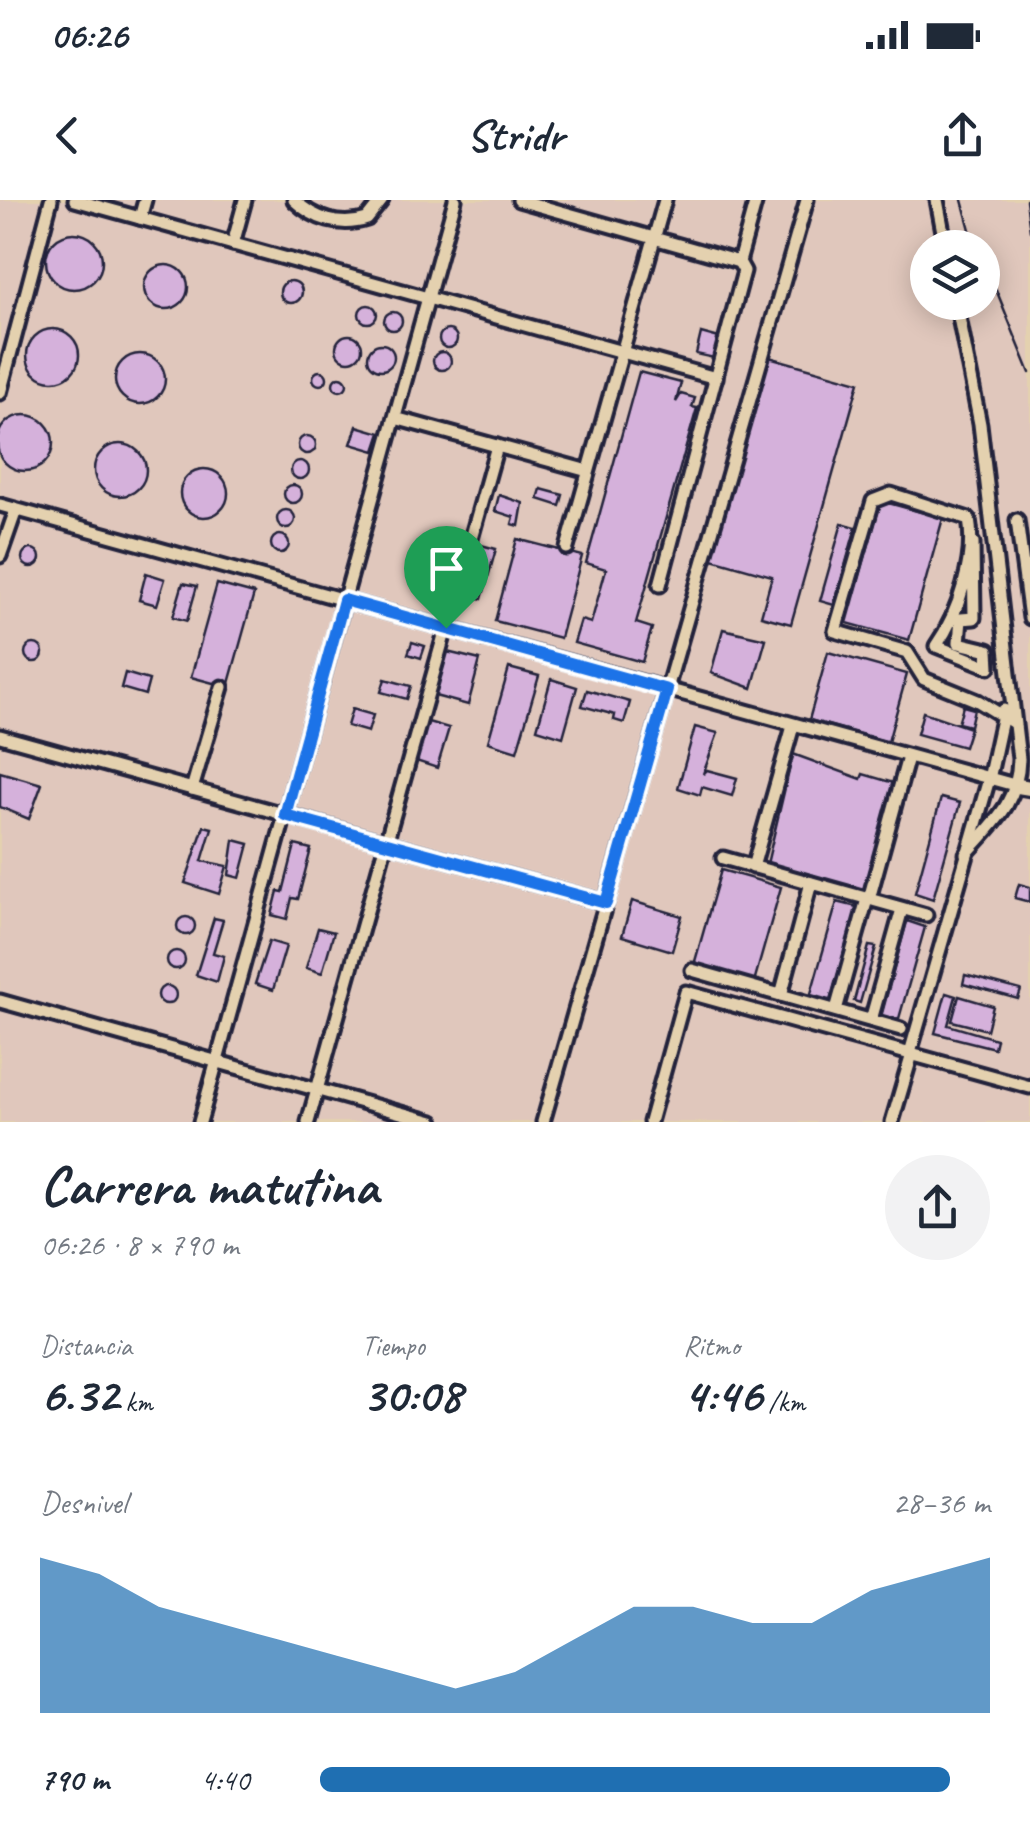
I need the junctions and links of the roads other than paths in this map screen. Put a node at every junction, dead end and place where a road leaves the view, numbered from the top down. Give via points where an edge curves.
1 (52, 200) edge
2 (75, 200) edge
3 (145, 200) edge
4 (245, 200) edge
5 (294, 200) edge
6 (382, 200) edge
7 (455, 200) edge
8 (519, 200) edge
9 (664, 200) edge
10 (756, 200) edge
11 (807, 200) edge
12 (937, 200) edge
13 (140, 218) junction
14 (943, 230) edge
15 (654, 238) junction
16 (233, 244) junction
17 (739, 262) junction
18 (428, 298) junction
19 (960, 320) edge
20 (623, 352) junction
21 (716, 378) junction
22 (0, 392) edge
23 (395, 418) junction
24 (497, 446) junction
25 (588, 471) junction
26 (0, 505) edge
27 (16, 510) junction
28 (1017, 520) dead end
29 (973, 543) junction
30 (567, 548) dead end
31 (0, 556) edge
32 (660, 585) dead end
33 (344, 600) junction
34 (1030, 618) edge
35 (446, 628) junction
36 (222, 687) dead end
37 (667, 690) junction
38 (1008, 718) junction
39 (793, 726) junction
40 (0, 736) edge
41 (999, 737) junction
42 (1016, 740) junction
43 (908, 757) junction
44 (988, 780) junction
45 (1024, 787) edge
46 (192, 789) junction
47 (285, 815) junction
48 (386, 842) junction
49 (966, 854) junction
50 (723, 858) dead end
51 (753, 867) junction
52 (811, 883) junction
53 (868, 899) junction
54 (606, 903) junction
55 (902, 909) junction
56 (926, 916) dead end
57 (692, 970) dead end
58 (781, 995) junction
59 (0, 1000) edge
60 (836, 1010) junction
61 (871, 1020) junction
62 (901, 1028) dead end
63 (911, 1053) junction
64 (217, 1062) junction
65 (1030, 1086) edge
66 (318, 1090) junction
67 (200, 1122) edge
68 (308, 1122) edge
69 (433, 1122) edge
70 (543, 1122) edge
71 (650, 1122) edge
72 (892, 1122) edge

1 - 22 street
2 - 13 street
3 - 13 street
4 - 16 street
5 - 6 street via 322,218 346,223 366,219
7 - 18 street
8 - 15 street
9 - 15 street
10 - 17 street
11 - 37 street
12 - 14 street
13 - 16 street
15 - 17 street
15 - 20 street
16 - 18 street
17 - 21 street via 744,271
18 - 20 street
18 - 23 street
19 - 38 street via 980,424
20 - 21 street
20 - 25 street
21 - 32 street
23 - 24 street
23 - 33 street
24 - 25 street
24 - 35 street
25 - 30 street
26 - 27 street
27 - 31 street
27 - 33 street
28 - 34 street
29 - 29 street via 974,618 960,619 959,643 988,650 988,667 936,646 948,628
29 - 38 street via 968,518 891,494 874,501 835,631 907,652 924,679
33 - 35 street
33 - 47 street
35 - 37 street
35 - 48 street
36 - 46 street
37 - 39 street
37 - 54 street
38 - 41 street
38 - 42 street
39 - 43 street
39 - 51 street
40 - 46 street
41 - 42 street
41 - 44 street
42 - 45 street
43 - 44 street
43 - 53 street
44 - 45 street
44 - 49 street
45 - 49 street
46 - 47 street
47 - 48 street
47 - 64 street
48 - 54 street
48 - 66 street
49 - 63 street
50 - 51 street
51 - 52 street
52 - 53 street
52 - 58 street
53 - 55 street
53 - 60 street
54 - 70 street
55 - 56 street
55 - 61 street
57 - 58 street
58 - 60 street
59 - 64 street
60 - 61 street
61 - 62 street
63 - 65 street
63 - 71 street via 686,992
63 - 72 street
64 - 66 street
64 - 67 street
66 - 68 street
66 - 69 street

